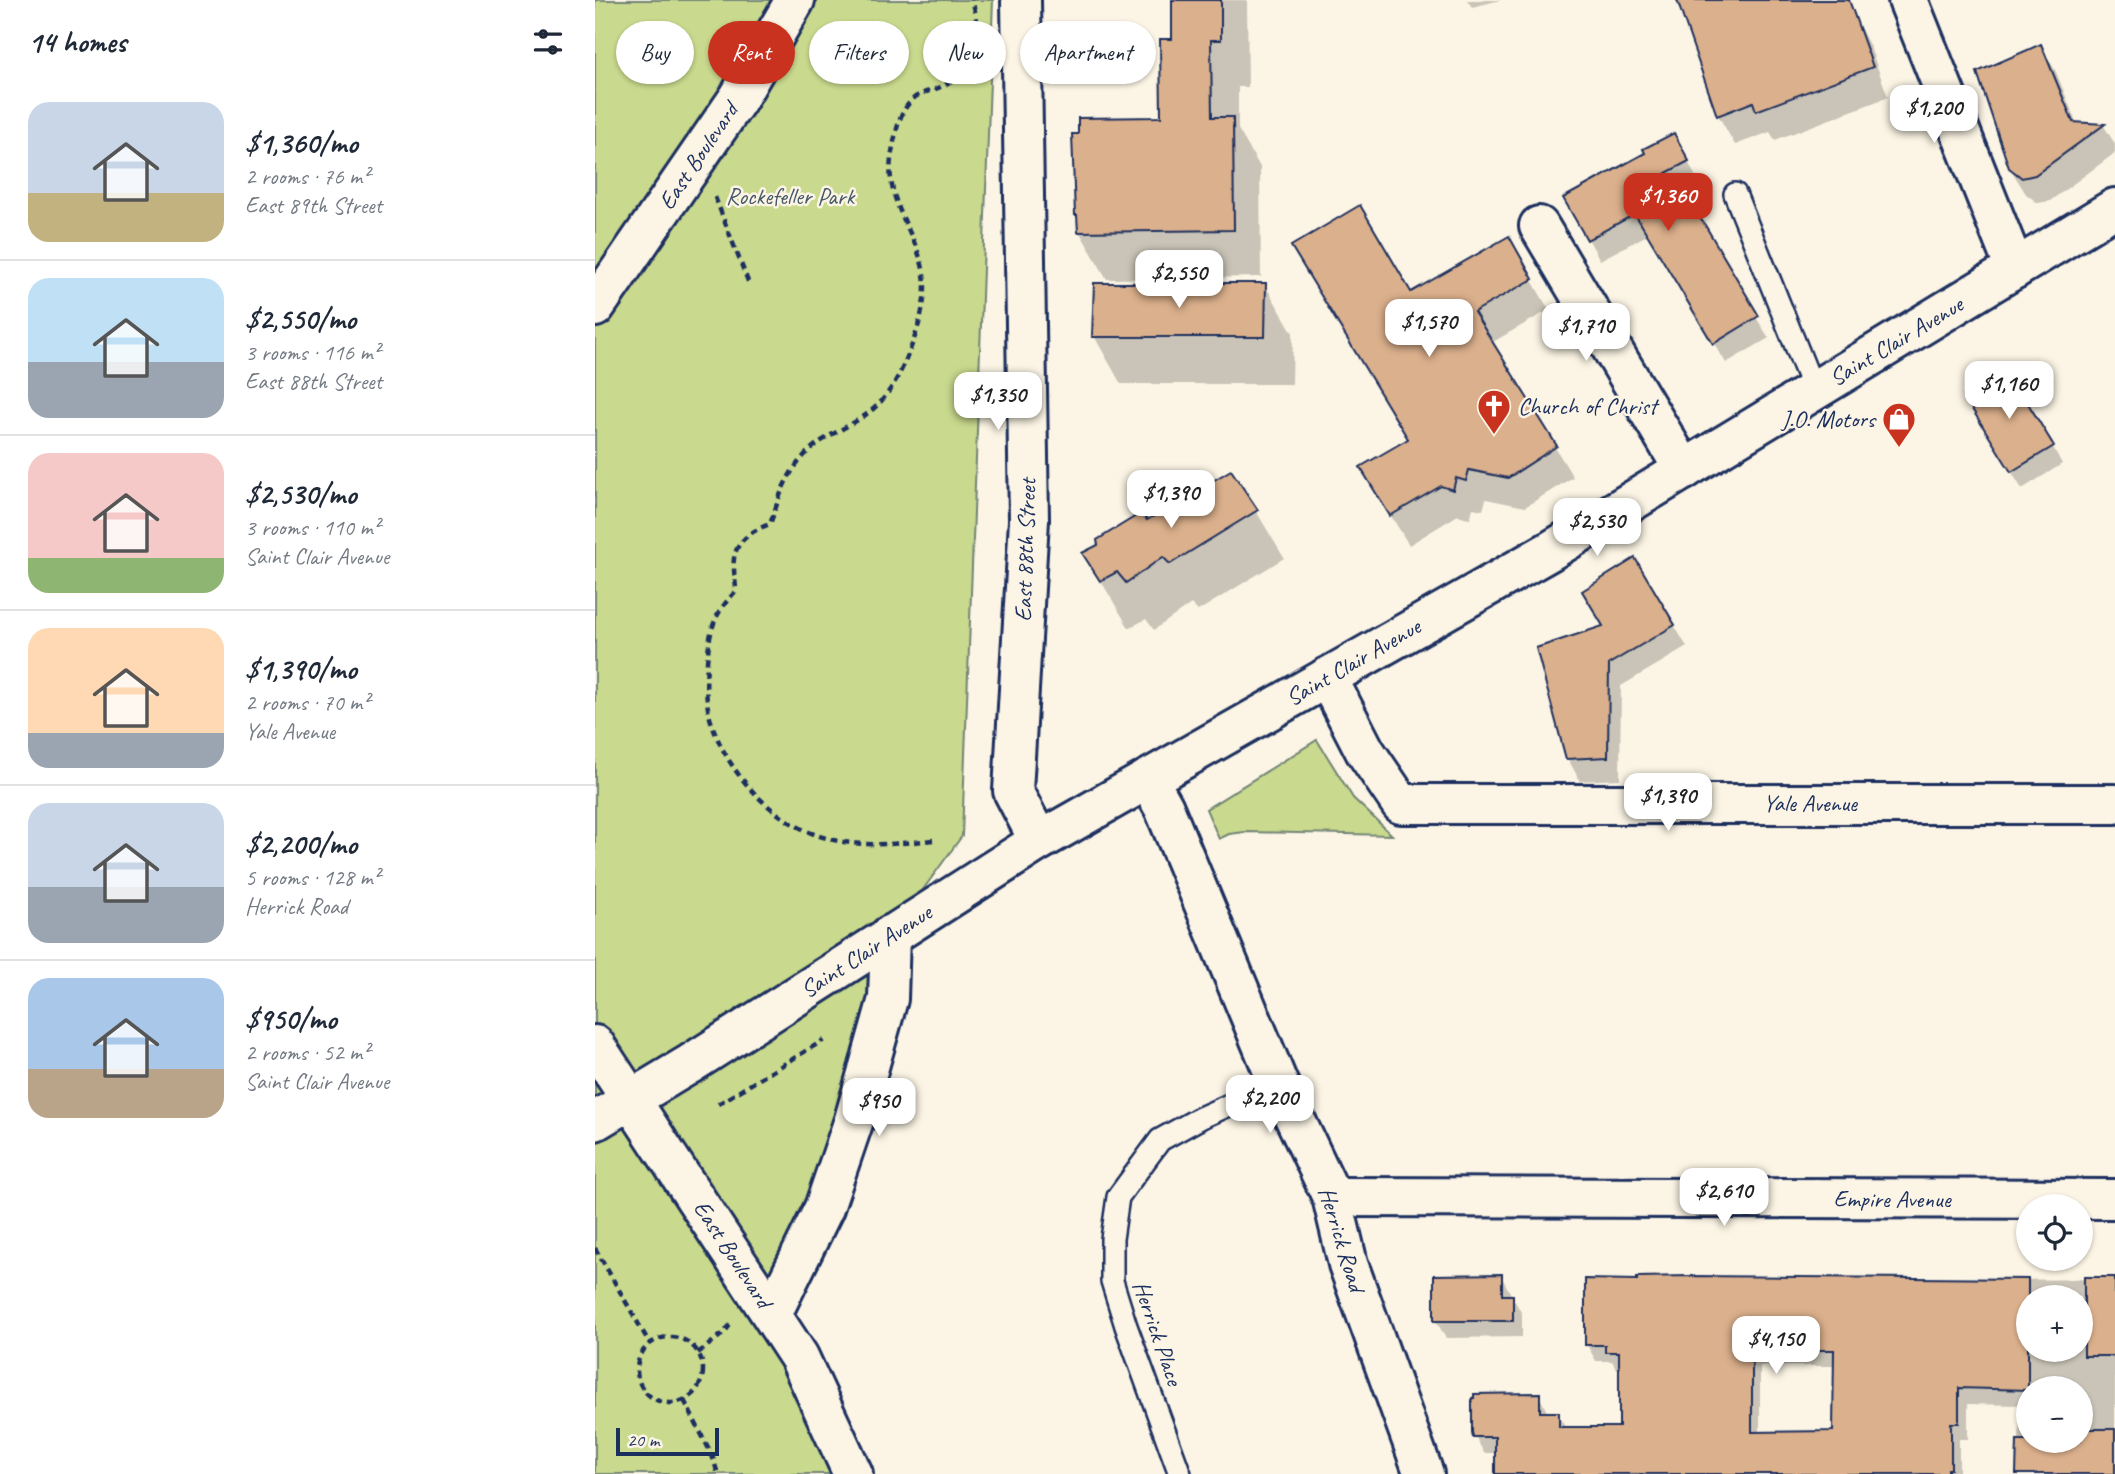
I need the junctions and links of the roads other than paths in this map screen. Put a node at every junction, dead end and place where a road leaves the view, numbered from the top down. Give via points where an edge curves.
1 (795, 0) edge
2 (1021, 0) edge
3 (1908, 0) edge
4 (1735, 194) dead end
5 (2115, 208) edge
6 (1539, 226) dead end
7 (2015, 269) junction
8 (595, 307) edge
9 (1814, 391) junction
10 (1684, 470) junction
11 (1327, 677) junction
12 (1148, 779) junction
13 (2115, 804) edge
14 (1039, 841) junction
15 (890, 935) junction
16 (595, 1045) edge
17 (1278, 1083) junction
18 (631, 1098) junction
19 (595, 1121) edge
20 (1332, 1197) junction
21 (2115, 1199) edge
22 (757, 1313) junction
23 (853, 1474) edge
24 (1179, 1474) edge
25 (1424, 1474) edge

1 - 8 street, East Boulevard via 739,97
2 - 14 street, East 88th Street via 1029,520 1013,792
3 - 7 street
4 - 9 lane
5 - 7 street, Saint Clair Avenue
6 - 10 street
7 - 9 street, Saint Clair Avenue
9 - 10 street, Saint Clair Avenue
10 - 11 street, Saint Clair Avenue
11 - 12 street, Saint Clair Avenue
11 - 13 street, Yale Avenue via 1365,751 1401,804
12 - 14 street, Saint Clair Avenue
12 - 17 street, Herrick Road
14 - 15 street, Saint Clair Avenue
15 - 18 street, Saint Clair Avenue
15 - 22 street via 888,999 824,1208
16 - 18 street, East Boulevard
17 - 20 street, Herrick Road
17 - 24 lane, Herrick Place via 1160,1140 1118,1197 1112,1281
18 - 19 street, Saint Clair Avenue
18 - 22 street, East Boulevard
20 - 21 street, Empire Avenue
20 - 25 street, Herrick Road via 1348,1264
22 - 23 street, East Boulevard via 799,1357

